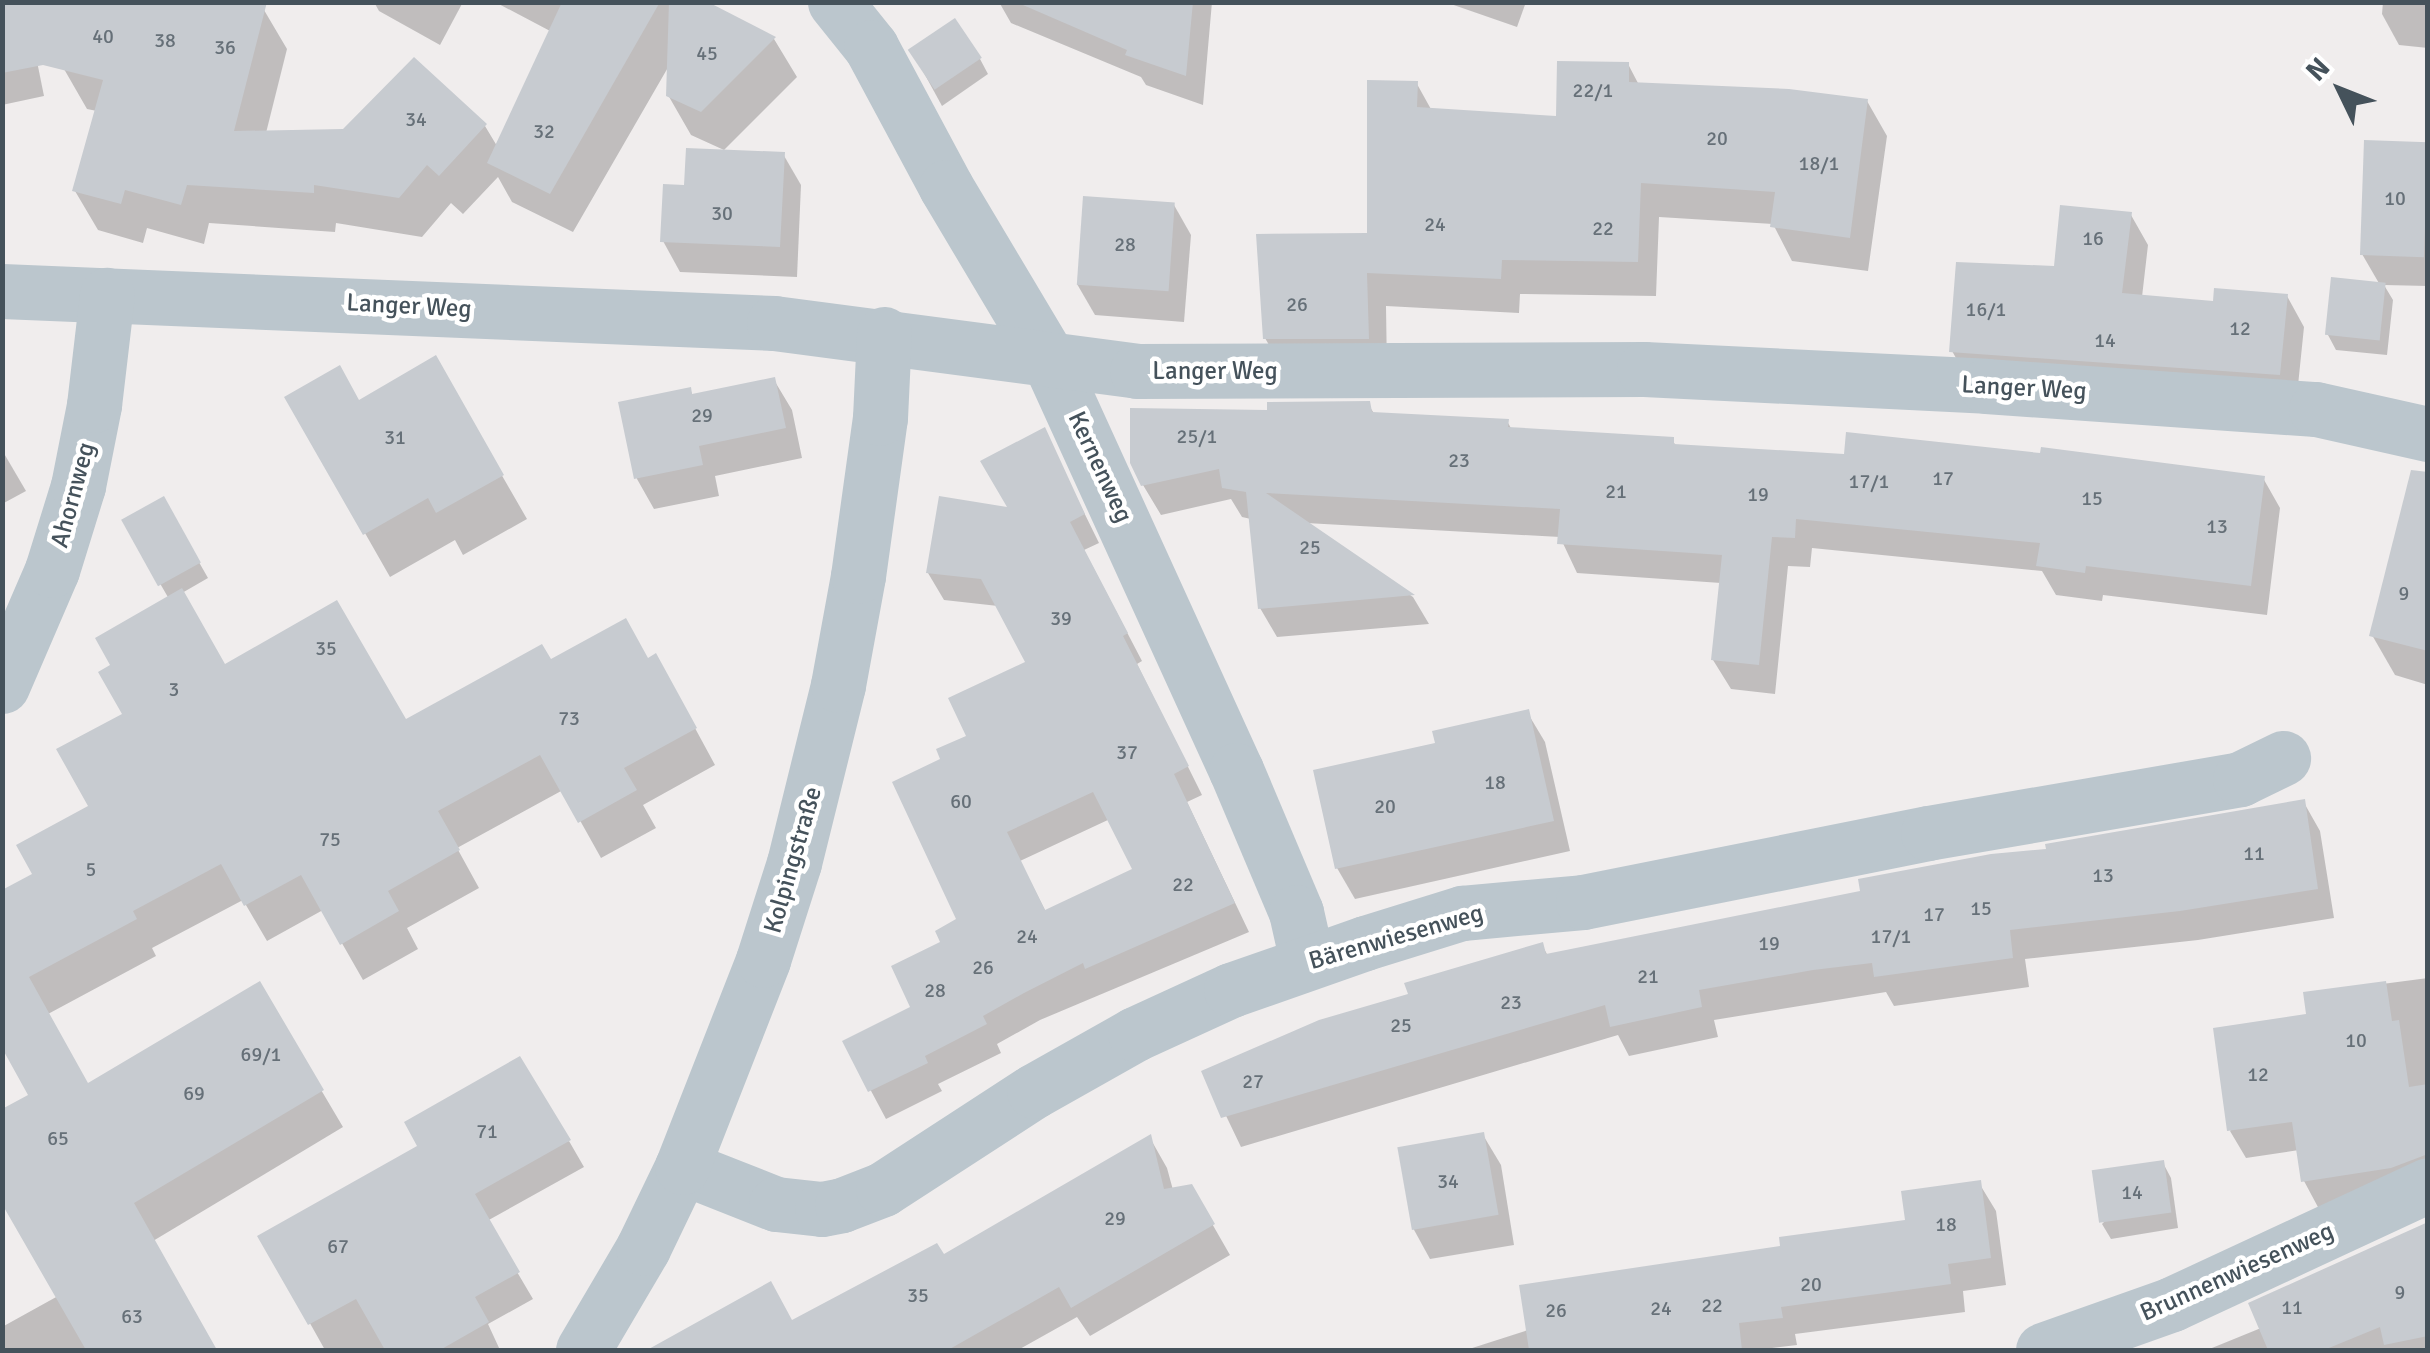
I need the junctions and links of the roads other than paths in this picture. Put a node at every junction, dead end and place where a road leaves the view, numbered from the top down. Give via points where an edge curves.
1 (835, 2) edge
2 (2, 291) edge
3 (107, 295) junction
4 (884, 334) junction
5 (1049, 360) junction
6 (2428, 434) edge
7 (2, 686) edge
8 (2283, 758) dead end
9 (1307, 961) junction
10 (682, 1167) junction
11 (2428, 1185) edge
12 (583, 1350) edge
13 (2043, 1350) edge

1 - 5 street, Kernenweg via 871,47
2 - 3 street, Langer Weg
3 - 4 street, Langer Weg via 756,322
3 - 7 street, Ahornweg via 78,486 52,570
4 - 5 street, Langer Weg
4 - 10 street, Kolpingstraße via 873,479 823,752 763,960
5 - 6 street, Langer Weg via 1163,372 1533,368 1802,375 2292,407
5 - 9 street, Kernenweg via 1236,770 1296,912
8 - 9 street, Bärenwiesenweg via 2240,779 1583,902 1462,913
9 - 10 street, Bärenwiesenweg via 1118,1042 862,1199 800,1209
10 - 12 street, Kolpingstraße
11 - 13 street, Brunnenwiesenweg via 2172,1304

